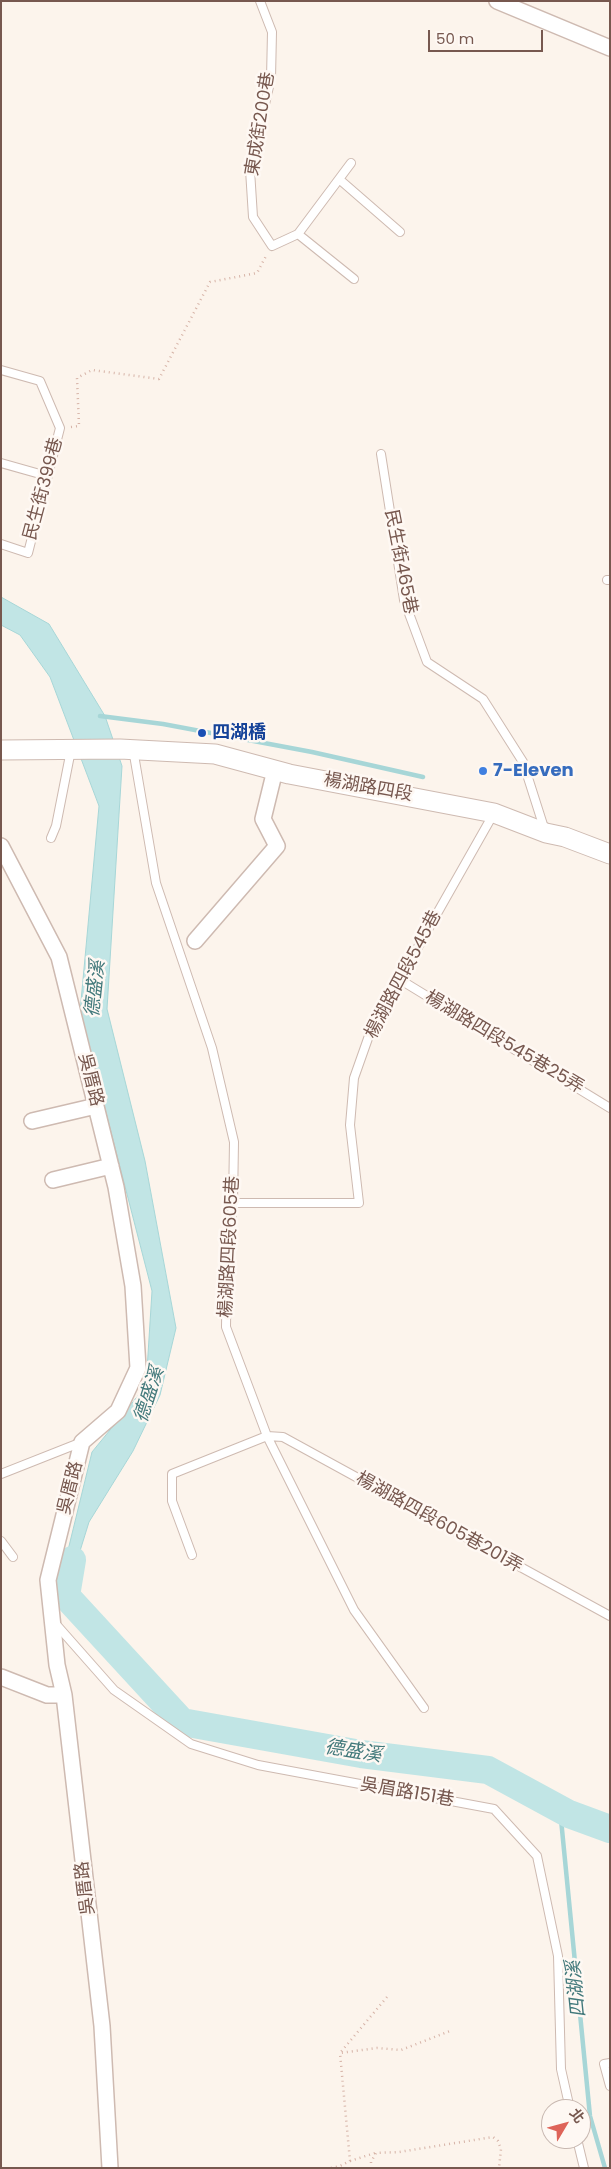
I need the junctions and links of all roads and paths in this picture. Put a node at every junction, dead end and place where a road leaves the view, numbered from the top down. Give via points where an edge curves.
1 (260, 1) edge
2 (497, 1) edge
3 (610, 48) edge
4 (351, 163) dead end
5 (339, 178) junction
6 (400, 232) dead end
7 (298, 234) junction
8 (272, 246) junction
9 (354, 279) dead end
10 (1, 370) edge
11 (60, 428) junction
12 (380, 454) dead end
13 (1, 463) edge
14 (47, 476) junction
15 (1, 544) edge
16 (72, 748) junction
17 (127, 749) junction
18 (1, 750) edge
19 (275, 770) junction
20 (494, 813) junction
21 (546, 833) junction
22 (51, 838) dead end
23 (1, 846) edge
24 (610, 854) edge
25 (195, 942) dead end
26 (399, 979) junction
27 (96, 1106) junction
28 (610, 1108) edge
29 (32, 1121) dead end
30 (111, 1166) junction
31 (53, 1180) dead end
32 (233, 1203) junction
33 (267, 1436) junction
34 (82, 1442) junction
35 (1, 1474) edge
36 (1, 1541) edge
37 (192, 1556) dead end
38 (13, 1557) dead end
39 (610, 1616) edge
40 (53, 1620) junction
41 (1, 1677) edge
42 (64, 1695) junction
43 (424, 1708) dead end
44 (387, 1997) dead end
45 (450, 2031) dead end
46 (340, 2052) junction
47 (607, 2063) edge
48 (610, 2086) edge
49 (568, 2099) edge
50 (579, 2149) edge
51 (376, 2153) junction
52 (350, 2161) junction
53 (110, 2168) edge
54 (331, 2168) edge
55 (371, 2168) edge
56 (499, 2168) edge
57 (584, 2168) edge

1 - 8 lane, 東成街200巷 via 272,32 271,78 250,170 254,217
2 - 3 street
4 - 5 lane
5 - 6 lane
5 - 7 lane
7 - 8 lane
7 - 9 lane
8 - 11 path via 257,273 210,282 159,378 92,370 78,378 79,426
10 - 11 lane via 40,381
11 - 14 lane, 民生街399巷
12 - 21 lane, 民生街465巷 via 404,600 427,662 482,699 523,762
13 - 14 lane
14 - 15 lane, 民生街399巷 via 28,552
16 - 17 street
16 - 18 street
16 - 22 lane
17 - 19 street, 楊湖路四段 via 215,754
17 - 32 lane, 楊湖路四段605巷 via 156,883 212,1048 234,1142
19 - 20 street, 楊湖路四段
19 - 25 street via 263,819 277,846
20 - 21 street, 楊湖路四段
20 - 26 lane, 楊湖路四段545巷
21 - 24 street, 楊湖路四段
23 - 27 street, 吳厝路 via 59,957
26 - 28 lane, 楊湖路四段545巷25弄
26 - 32 lane, 楊湖路四段545巷 via 371,1030 354,1078 350,1125 359,1203
27 - 29 street
27 - 30 street, 吳厝路
30 - 31 street
30 - 34 street, 吳厝路 via 133,1286 138,1368 118,1410
32 - 33 lane, 楊湖路四段605巷 via 227,1262 226,1327
33 - 37 lane via 172,1474 172,1501
33 - 39 lane, 楊湖路四段605巷201弄 via 283,1437
33 - 43 lane, 楊湖路四段605巷 via 354,1610
34 - 35 lane
34 - 40 street, 吳厝路 via 48,1580
36 - 38 lane
40 - 42 street, 吳厝路 via 57,1665
40 - 49 lane, 吳眉路151巷 via 114,1690 191,1744 258,1765 494,1809 537,1856 558,1956 561,2069
41 - 42 street via 47,1695
42 - 53 street, 吳厝路 via 102,2026
44 - 46 path
45 - 46 path via 401,2050 377,2048
46 - 52 path
47 - 48 lane
50 - 57 lane
51 - 52 path
51 - 55 path via 370,2162
51 - 56 path via 493,2137 501,2149
52 - 54 path

